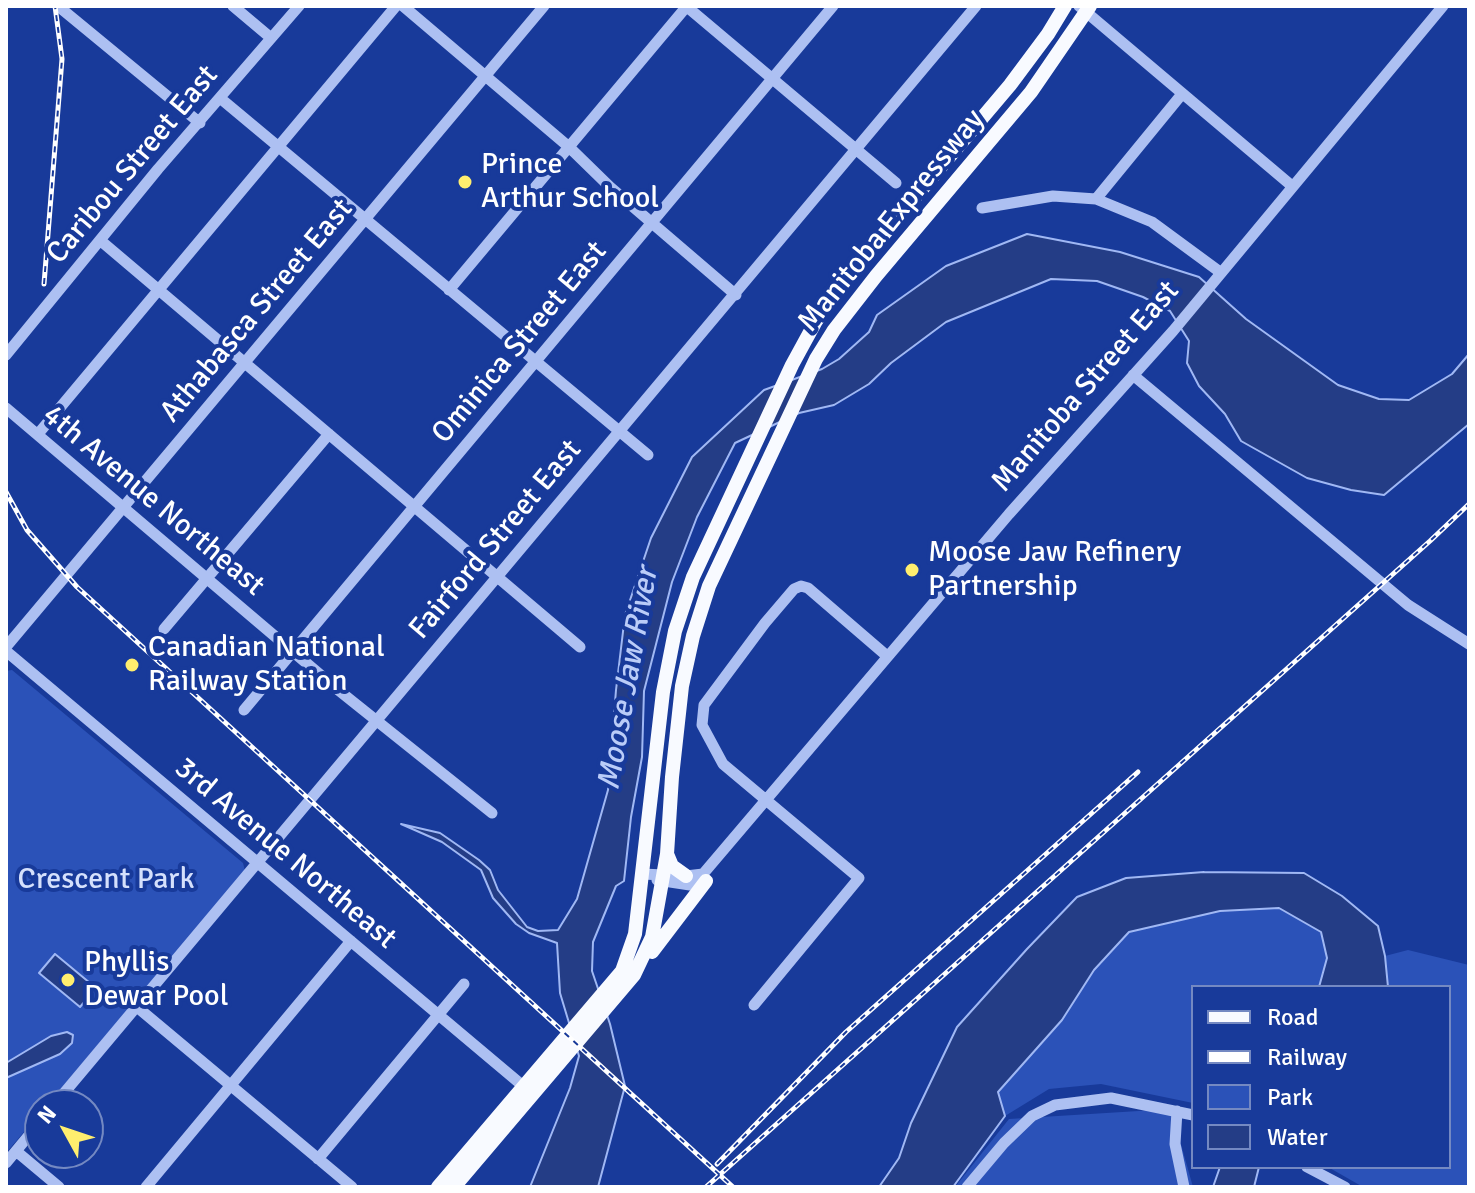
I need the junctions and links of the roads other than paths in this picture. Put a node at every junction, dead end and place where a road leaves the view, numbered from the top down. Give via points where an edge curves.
1 (58, 6) edge
2 (233, 6) edge
3 (299, 6) edge
4 (396, 6) edge
5 (403, 6) edge
6 (544, 6) edge
7 (687, 6) edge
8 (833, 6) edge
9 (976, 6) edge
10 (1065, 6) edge
11 (1443, 6) edge
12 (1086, 8) edge
13 (271, 38) junction
14 (485, 76) junction
15 (771, 79) junction
16 (1182, 94) junction
17 (220, 98) junction
18 (200, 123) junction
19 (278, 147) junction
20 (569, 147) junction
21 (857, 151) junction
22 (896, 183) dead end
23 (1292, 186) junction
24 (1096, 199) junction
25 (982, 208) dead end
26 (365, 219) junction
27 (652, 222) junction
28 (101, 241) junction
29 (1217, 276) junction
30 (158, 290) junction
31 (449, 290) junction
32 (736, 295) junction
33 (6, 355) edge
34 (535, 361) junction
35 (245, 363) junction
36 (1133, 375) junction
37 (6, 408) edge
38 (618, 431) junction
39 (38, 434) junction
40 (329, 434) junction
41 (648, 455) dead end
42 (414, 506) junction
43 (123, 507) junction
44 (497, 576) junction
45 (207, 579) junction
46 (164, 629) dead end
47 (1469, 644) edge
48 (580, 647) dead end
49 (6, 649) edge
50 (293, 651) junction
51 (887, 656) junction
52 (244, 710) dead end
53 (376, 720) junction
54 (768, 803) junction
55 (492, 813) dead end
56 (667, 854) junction
57 (257, 863) junction
58 (642, 874) junction
59 (686, 876) junction
60 (664, 878) junction
61 (706, 881) junction
62 (351, 941) junction
63 (634, 975) junction
64 (464, 984) dead end
65 (620, 984) junction
66 (754, 1005) dead end
67 (137, 1007) junction
68 (438, 1014) junction
69 (230, 1085) junction
70 (68, 1089) edge
71 (528, 1090) junction
72 (1177, 1111) junction
73 (1191, 1114) edge
74 (24, 1141) edge
75 (16, 1151) junction
76 (318, 1159) junction
77 (6, 1163) edge
78 (1311, 1169) edge
79 (1179, 1184) edge
80 (59, 1187) edge
81 (146, 1187) edge
82 (352, 1187) edge
83 (438, 1187) edge
84 (454, 1187) edge
85 (967, 1187) edge
86 (1345, 1187) edge

1 - 18 street
2 - 13 street
3 - 13 street, Caribou Street East
4 - 19 street
5 - 14 street
6 - 14 street, Athabasca Street East
7 - 15 street
7 - 20 street
8 - 15 street, Ominica Street East
9 - 21 street, Fairford Street East
10 - 58 main road, Manitoba Expressway via 1017,76 840,286 792,365 693,577 675,631
11 - 23 street, Manitoba Street East
12 - 16 street
12 - 56 main road, Manitoba Expressway via 1031,92 850,308 816,359 709,586 693,636 682,686
13 - 17 street, Caribou Street East
14 - 20 street
14 - 26 street, Athabasca Street East
15 - 21 street
15 - 27 street, Ominica Street East
16 - 23 street
16 - 24 street
17 - 18 street, Caribou Street East
17 - 19 street
18 - 28 street, Caribou Street East
19 - 26 street
19 - 30 street
20 - 27 street
20 - 31 street
21 - 22 street
21 - 32 street, Fairford Street East
23 - 29 street, Manitoba Street East
24 - 25 street via 1053,196
24 - 29 street via 1152,222
26 - 31 street
26 - 35 street, Athabasca Street East
27 - 32 street
27 - 34 street, Ominica Street East
28 - 30 street
28 - 33 street, Caribou Street East
29 - 36 street, Manitoba Street East
30 - 35 street
30 - 39 street
31 - 34 street
32 - 38 street, Fairford Street East
34 - 38 street
34 - 42 street, Ominica Street East
35 - 40 street
35 - 43 street, Athabasca Street East
36 - 47 street via 1408,605
36 - 51 street, Manitoba Street East
37 - 39 street, 4th Avenue Northeast
38 - 41 street
38 - 44 street, Fairford Street East
39 - 43 street, 4th Avenue Northeast
40 - 42 street
40 - 45 street
42 - 44 street
42 - 50 street, Ominica Street East
43 - 45 street, 4th Avenue Northeast
43 - 49 street, Athabasca Street East
44 - 48 street
44 - 53 street, Fairford Street East
45 - 46 street
45 - 50 street, 4th Avenue Northeast
49 - 57 street, 3rd Avenue Northeast
50 - 52 street, Ominica Street East
50 - 53 street, 4th Avenue Northeast
51 - 54 street, Manitoba Street East
51 - 54 street via 801,586 765,623 704,705 702,725 723,764
53 - 55 street, 4th Avenue Northeast
53 - 57 street, Fairford Street East
54 - 59 street, Manitoba Street East via 760,804 703,874
54 - 61 street, Manitoba Street East
54 - 66 street via 859,878
56 - 59 main road via 672,866
56 - 60 main road, Manitoba Expressway
57 - 62 street, 3rd Avenue Northeast
57 - 67 street, Fairford Street East
58 - 60 street
58 - 65 main road, Manitoba Expressway via 635,934
59 - 60 street
60 - 61 street via 690,885
60 - 63 main road, Manitoba Expressway via 652,937
61 - 63 main road
62 - 68 street, 3rd Avenue Northeast
62 - 69 street
63 - 65 main road, Manitoba Expressway
64 - 68 street
65 - 71 main road
67 - 69 street
67 - 70 street, Fairford Street East
68 - 71 street, 3rd Avenue Northeast
68 - 76 street
69 - 76 street
69 - 81 street
71 - 83 main road
71 - 84 main road
72 - 73 street
72 - 79 street
72 - 85 street via 1111,1098 1055,1105 1032,1116
74 - 75 street
75 - 77 street
75 - 80 street
76 - 82 street
78 - 86 street

